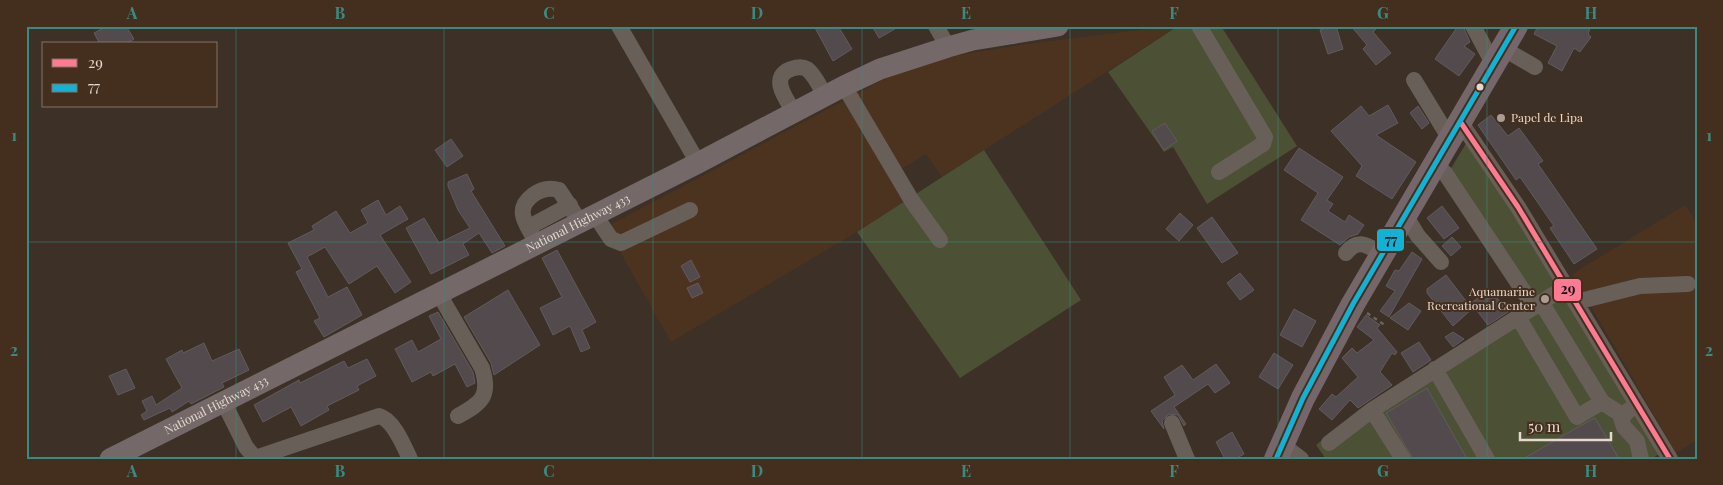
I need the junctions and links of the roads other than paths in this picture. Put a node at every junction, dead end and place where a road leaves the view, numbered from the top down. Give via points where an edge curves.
1 (619, 26) edge
2 (936, 26) edge
3 (1058, 26) edge
4 (1199, 26) edge
5 (1473, 26) edge
6 (1516, 26) edge
7 (994, 31) edge
8 (948, 47) junction
9 (1499, 57) junction
10 (1535, 67) dead end
11 (1414, 80) dead end
12 (844, 86) junction
13 (825, 96) junction
14 (794, 112) junction
15 (1455, 131) junction
16 (698, 163) junction
17 (1436, 165) junction
18 (1219, 172) dead end
19 (690, 210) dead end
20 (582, 214) junction
21 (1405, 214) junction
22 (533, 235) junction
23 (940, 240) dead end
24 (1346, 253) dead end
25 (1382, 254) junction
26 (1441, 262) dead end
27 (1688, 284) dead end
28 (1567, 286) junction
29 (439, 294) junction
30 (1576, 302) junction
31 (1538, 304) junction
32 (1518, 317) junction
33 (1435, 369) junction
34 (223, 401) junction
35 (1602, 402) junction
36 (1637, 405) junction
37 (1372, 410) junction
38 (1622, 415) junction
39 (458, 416) dead end
40 (1172, 423) dead end
41 (1329, 443) dead end
42 (1279, 452) edge
43 (1665, 457) edge
44 (110, 459) edge
45 (410, 459) edge
46 (1187, 459) edge
47 (1301, 459) edge
48 (1403, 459) edge
49 (1487, 459) edge
50 (1641, 459) edge

1 - 16 street
2 - 8 street
3 - 7 main road, National Highway 433
4 - 18 street via 1265,137 1263,144
5 - 9 street
6 - 9 highway
7 - 8 main road, National Highway 433
8 - 12 main road, National Highway 433 via 880,69
9 - 10 street
9 - 15 highway
11 - 15 street
12 - 13 main road, National Highway 433
12 - 23 street via 912,200
13 - 14 main road, National Highway 433
13 - 14 street via 806,68 788,70 781,76 780,84
14 - 16 main road, National Highway 433
15 - 17 highway
15 - 28 street via 1518,207
16 - 20 main road, National Highway 433
17 - 21 highway
17 - 31 street
19 - 20 street via 621,243 611,239
20 - 22 main road, National Highway 433
20 - 22 street via 559,190 550,188 537,192 525,201 522,208 522,217
21 - 25 highway
21 - 26 street via 1418,236
22 - 29 main road, National Highway 433
24 - 25 street via 1359,243
25 - 42 highway via 1302,398
27 - 30 street via 1640,286
28 - 30 street
28 - 31 street
29 - 34 main road, National Highway 433
29 - 39 street via 485,377 482,402
30 - 36 street
31 - 32 street
31 - 35 street
32 - 33 street
32 - 35 street via 1577,416
33 - 37 street
33 - 49 street
34 - 44 main road, National Highway 433
34 - 45 street via 255,458 379,416 391,424
35 - 38 street
36 - 38 street
36 - 43 street
37 - 41 street
37 - 48 street
38 - 50 street via 1624,426 1637,441
40 - 46 street
42 - 47 street

